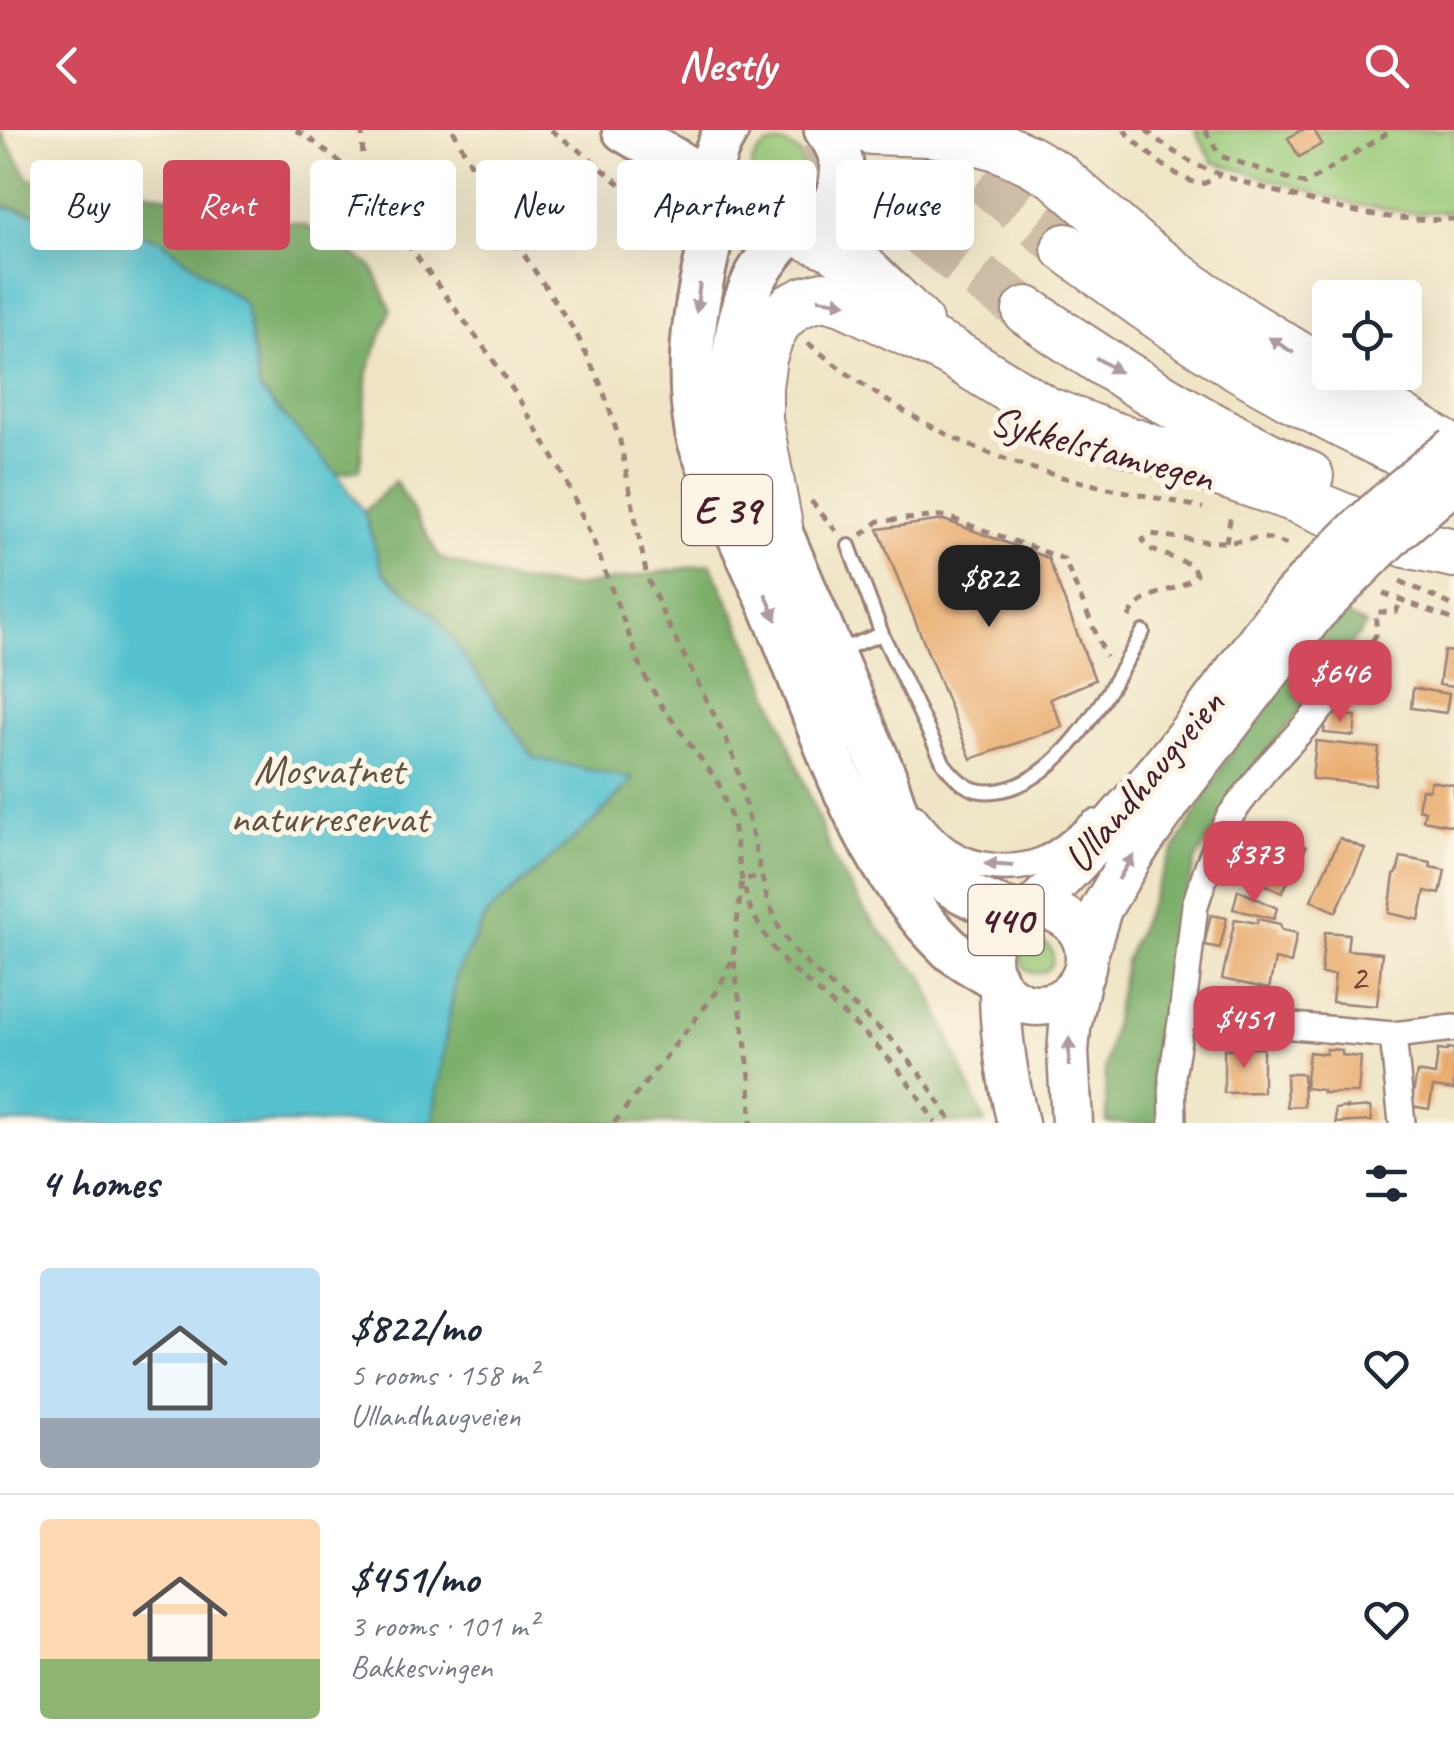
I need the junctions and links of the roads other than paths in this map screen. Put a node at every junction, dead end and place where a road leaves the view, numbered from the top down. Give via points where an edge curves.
1 (624, 130) edge
2 (728, 130) edge
3 (826, 130) edge
4 (872, 130) edge
5 (675, 160) edge
6 (713, 160) edge
7 (816, 224) edge
8 (816, 241) edge
9 (1066, 248) tunnel mouth
10 (706, 250) edge
11 (775, 250) edge
12 (1028, 311) tunnel mouth
13 (950, 352) junction
14 (1454, 448) edge
15 (1454, 480) edge
16 (778, 526) junction
17 (1454, 542) edge
18 (849, 546) road end
19 (1454, 554) edge
20 (1301, 607) junction
21 (1144, 632) dead end
22 (882, 634) junction
23 (832, 653) junction
24 (1351, 676) road end
25 (1166, 761) junction
26 (885, 776) junction
27 (1024, 911) junction
28 (1083, 969) junction
29 (997, 982) junction
30 (1182, 1016) junction
31 (1454, 1028) edge
32 (1393, 1035) junction
33 (1018, 1123) edge
34 (1072, 1123) edge
35 (1173, 1123) edge
36 (1402, 1123) edge

1 - 5 highway, E 39
2 - 6 highway, E 39
3 - 7 highway, E 39 via 842,172 839,191
14 -> 4 highway via 1205,296 1029,160 961,136
8 - 13 highway, E 39 via 859,265
9 - 15 highway via 1258,379
10 -> 29 highway, E 39 via 690,365 700,443 728,514 871,846 898,890 952,951
11 - 16 highway, E 39 via 744,305 733,367 746,462
12 -> 17 highway via 1210,426
16 -> 13 highway, E 39 via 758,420 762,358 777,322 791,308 823,296
13 - 19 highway, E 39 via 1046,411 1406,543
14 - 20 main road, 440, bridge via 1326,558
15 - 20 main road, 440, bridge
16 - 23 highway, E 39
18 - 22 lane
20 - 25 main road, Ullandhaugveien / 440
28 -> 20 main road, Ullandhaugveien / 440 via 1101,910 1133,855
21 - 22 lane via 1077,737 1045,770 992,792 976,792 944,764
22 - 23 lane
23 - 26 highway, E 39
24 - 30 street via 1230,816 1195,905
25 -> 26 street via 1066,845 1020,866 973,862 946,850
25 - 27 main road, Ullandhaugveien / 440 via 1060,881
26 - 27 highway, E 39 via 898,820 934,873 969,897
27 - 28 main road, 440 via 1047,909 1075,926 1083,940
27 - 29 main road, 440 via 995,934 990,963
28 - 29 main road, 440 via 1070,994 1041,1006 1011,998
34 -> 28 main road, Ullandhaugveien / 440 via 1068,1052
29 - 33 main road, 440
30 - 32 street
30 - 35 street
31 - 32 street
32 - 36 street

